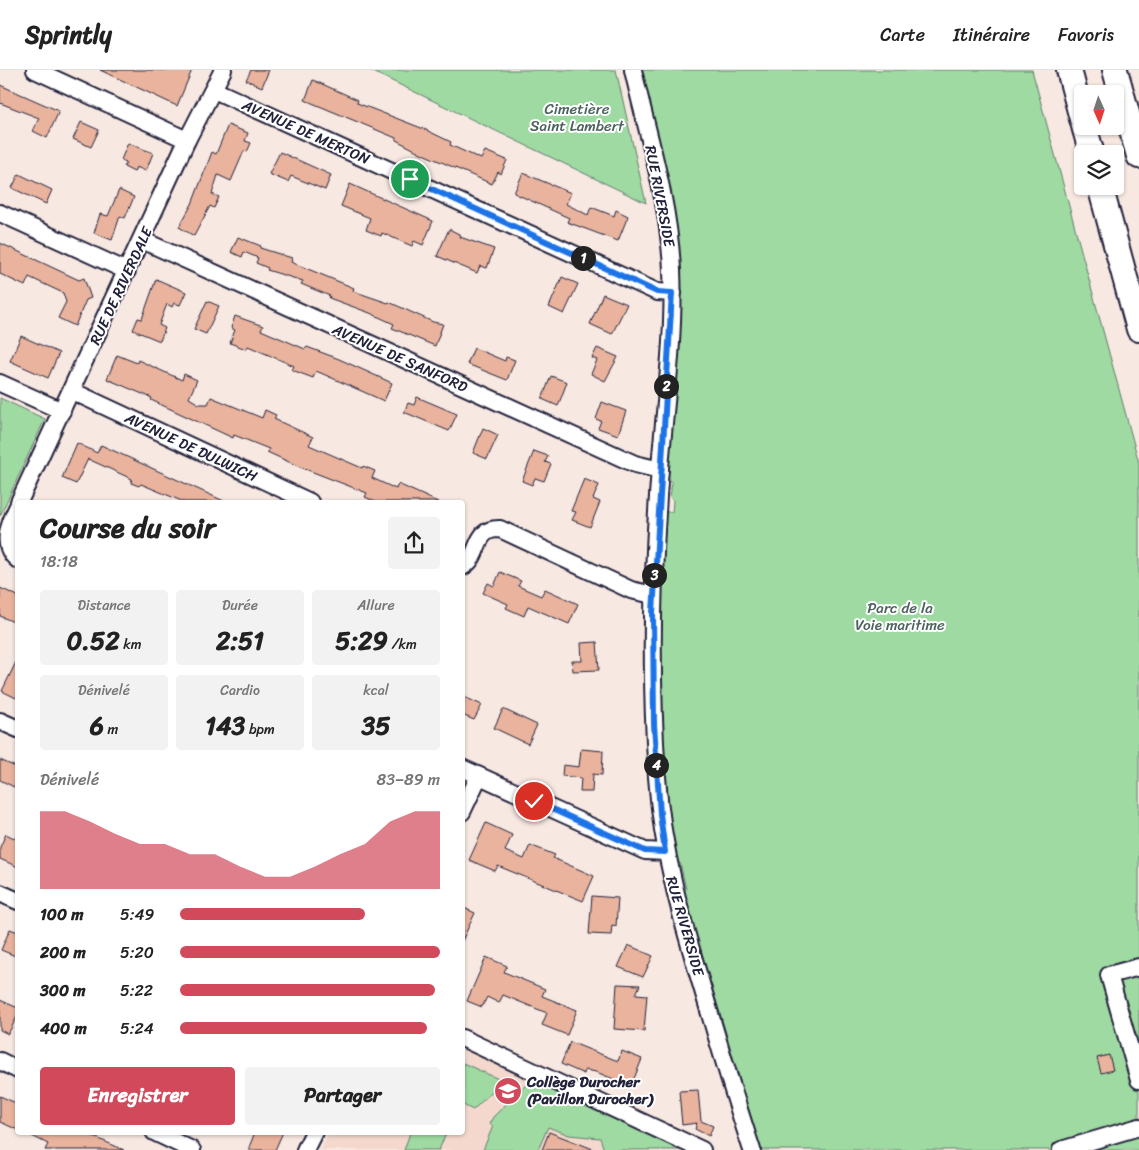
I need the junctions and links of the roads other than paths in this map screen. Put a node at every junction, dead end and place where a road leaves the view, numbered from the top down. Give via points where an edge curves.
1 (35, 70) edge
2 (223, 70) edge
3 (633, 70) edge
4 (1069, 70) edge
5 (1116, 70) edge
6 (1074, 89) edge
7 (214, 90) junction
8 (187, 140) junction
9 (1139, 156) edge
10 (1102, 195) edge
11 (0, 213) edge
12 (142, 240) junction
13 (127, 271) junction
14 (672, 293) junction
15 (1139, 330) edge
16 (0, 383) edge
17 (72, 391) junction
18 (62, 411) junction
19 (660, 470) junction
20 (20, 500) edge
21 (306, 500) edge
22 (15, 512) edge
23 (15, 557) edge
24 (465, 565) edge
25 (653, 594) junction
26 (0, 722) edge
27 (15, 729) edge
28 (465, 769) edge
29 (479, 776) junction
30 (465, 806) edge
31 (665, 852) junction
32 (0, 892) edge
33 (15, 900) edge
34 (1139, 967) edge
35 (465, 1039) edge
36 (0, 1062) edge
37 (15, 1069) edge
38 (1139, 1080) edge
39 (1139, 1127) edge
40 (160, 1135) edge
41 (312, 1135) edge
42 (192, 1150) edge
43 (305, 1150) edge
44 (702, 1150) edge
45 (752, 1150) edge
46 (1061, 1150) edge

1 - 8 street
2 - 7 street, RUE DE RIVERDALE
3 - 14 street, RUE RIVERSIDE via 668,225
4 - 6 highway
5 - 9 highway
7 - 8 street, RUE DE RIVERDALE
7 - 14 street, AVENUE DE MERTON via 657,292
8 - 12 street, RUE DE RIVERDALE
10 - 15 highway
11 - 13 street
12 - 13 street, RUE DE RIVERDALE
12 - 19 street, AVENUE DE SANFORD via 634,464
13 - 17 street, RUE DE RIVERDALE
14 - 19 street, RUE RIVERSIDE
16 - 18 street
17 - 18 street, RUE DE RIVERDALE
17 - 21 street, AVENUE DE DULWICH
18 - 20 street, RUE DE RIVERDALE
19 - 25 street, RUE RIVERSIDE
22 - 23 street via 6,531 6,547
24 - 25 street via 483,534 490,529 500,529 631,590
25 - 31 street, RUE RIVERSIDE via 654,724
26 - 27 street
28 - 29 street
29 - 30 street
29 - 31 street via 645,851
31 - 45 street, RUE RIVERSIDE
32 - 33 street
34 - 38 street via 1109,976
35 - 44 street
36 - 37 street
39 - 46 street
40 - 42 street
41 - 43 street

